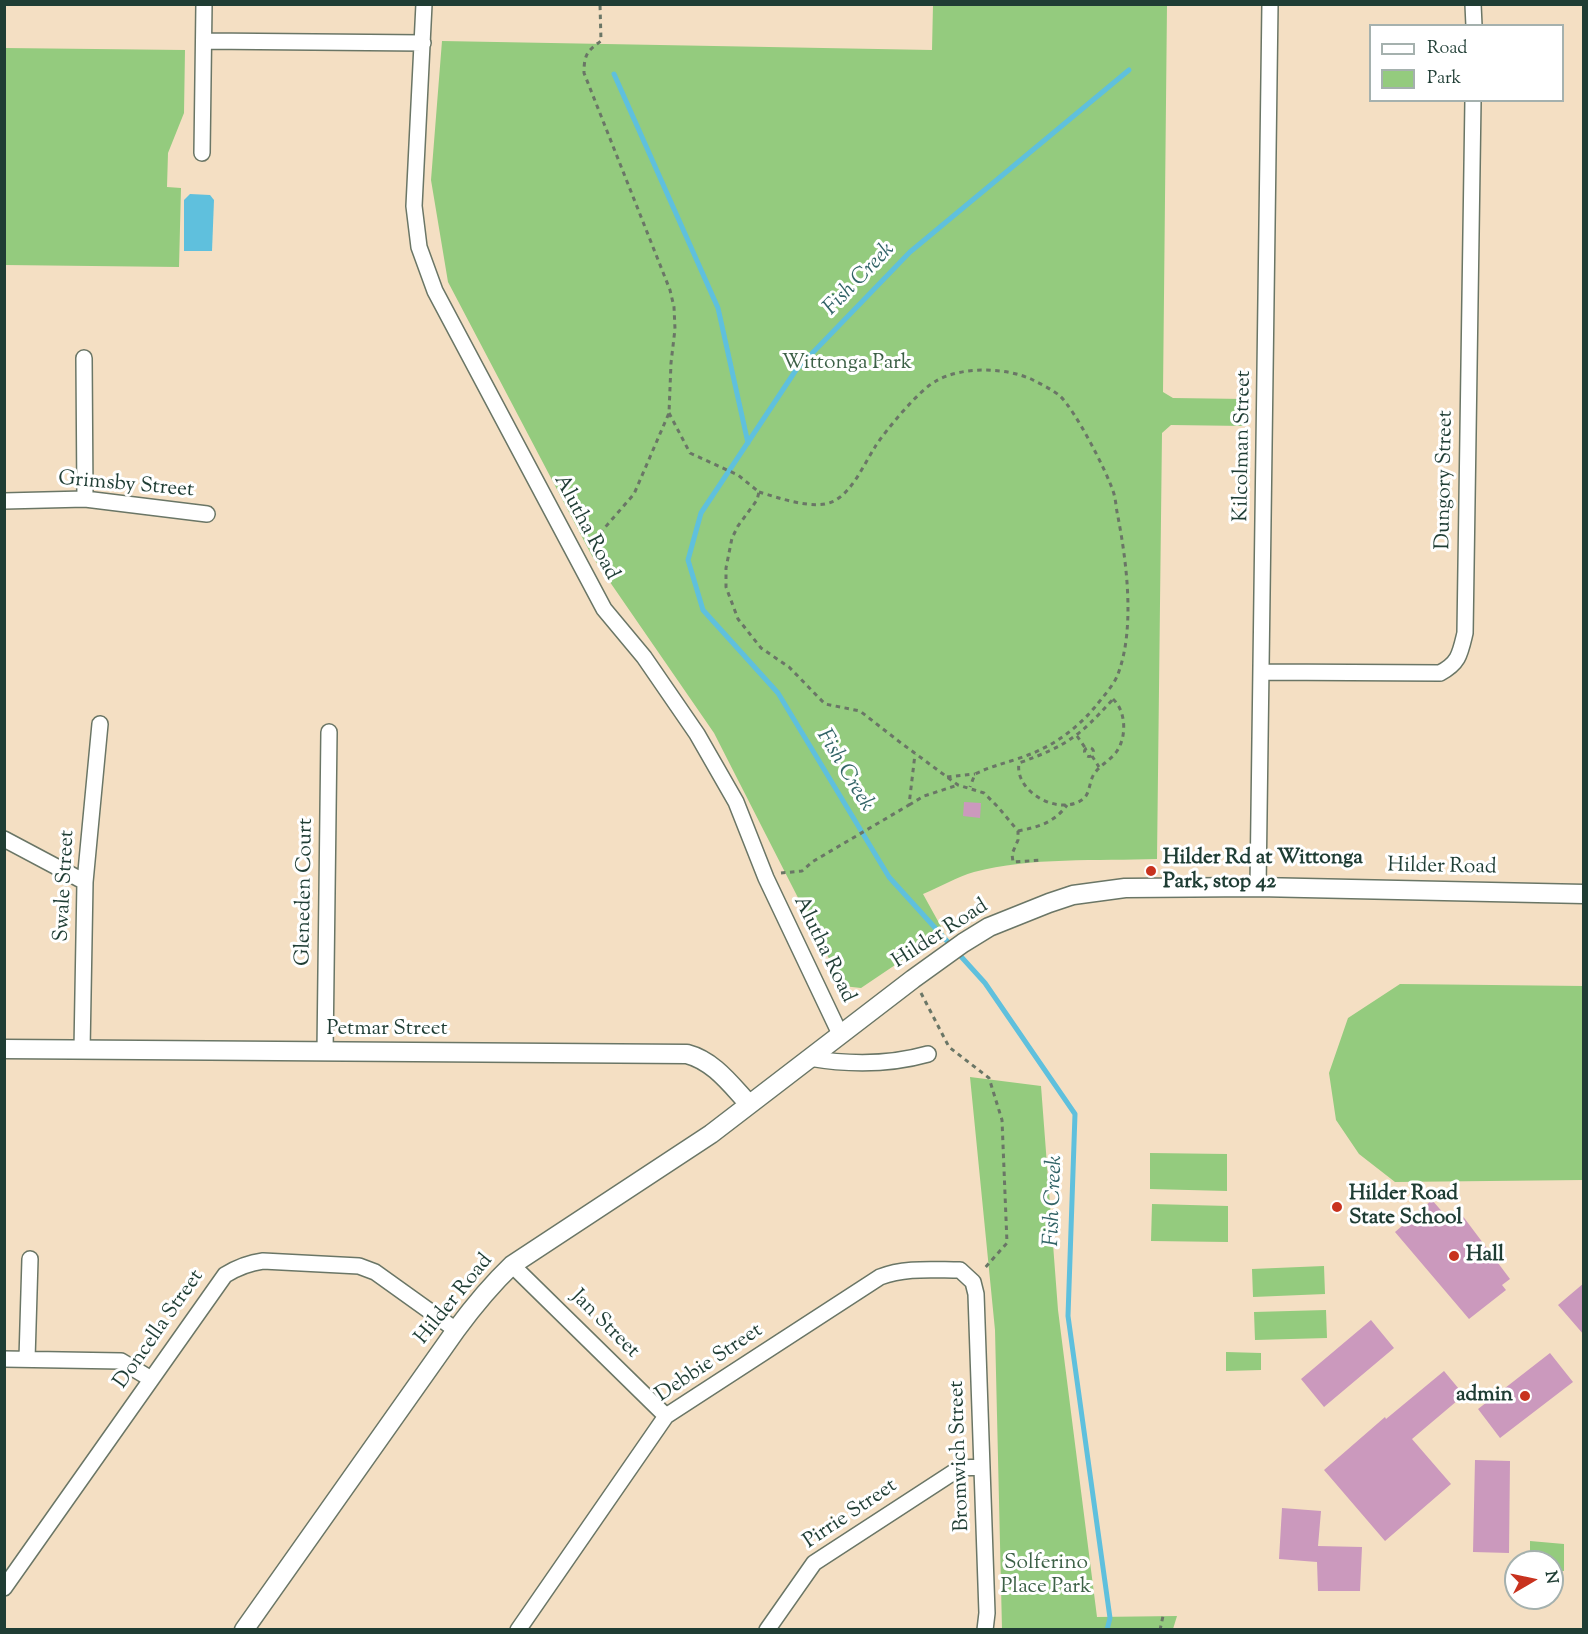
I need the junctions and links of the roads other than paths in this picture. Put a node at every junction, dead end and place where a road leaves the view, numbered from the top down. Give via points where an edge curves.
1 (204, 4) edge
2 (424, 4) edge
3 (1270, 4) edge
4 (1473, 4) edge
5 (1474, 24) edge
6 (204, 41) junction
7 (423, 43) junction
8 (1473, 102) edge
9 (202, 153) dead end
10 (84, 358) dead end
11 (85, 499) junction
12 (4, 501) edge
13 (207, 514) dead end
14 (1262, 672) junction
15 (100, 724) dead end
16 (329, 732) dead end
17 (4, 839) edge
18 (85, 882) junction
19 (1258, 888) junction
20 (1584, 894) edge
21 (840, 1034) junction
22 (4, 1050) edge
23 (82, 1050) junction
24 (325, 1052) junction
25 (928, 1054) dead end
26 (809, 1058) junction
27 (749, 1104) junction
28 (30, 1259) dead end
29 (512, 1265) junction
30 (973, 1282) joint
31 (456, 1330) junction
32 (4, 1359) edge
33 (27, 1359) junction
34 (151, 1379) junction
35 (666, 1416) junction
36 (982, 1467) junction
37 (4, 1588) edge
38 (244, 1629) edge
39 (518, 1629) edge
40 (767, 1629) edge
41 (985, 1629) edge

1 - 6 street
2 - 7 street, Alutha Road
3 - 14 street, Kilcolman Street
4 - 5 street
6 - 7 street
6 - 9 street
7 - 21 street, Alutha Road via 414,206 419,247 435,291 604,609 644,657 697,734 736,802 766,878
8 - 14 street, Dungory Street via 1465,633 1461,652 1453,666 1433,674
10 - 11 street
11 - 12 street, Grimsby Street
11 - 13 street, Grimsby Street
14 - 19 street, Kilcolman Street
15 - 18 street, Swale Street
16 - 24 street, Gleneden Court
17 - 18 street
18 - 23 street, Swale Street
19 - 20 street, Hilder Road
19 - 21 street, Hilder Road via 1125,888 1073,895 1000,922 963,943
21 - 26 street, Hilder Road
22 - 23 street, Petmar Street
23 - 24 street, Petmar Street
24 - 27 street, Petmar Street via 687,1054 709,1063
25 - 26 street via 905,1060 844,1064
26 - 27 street, Hilder Road
27 - 29 street, Hilder Road via 711,1134
28 - 33 street
29 - 31 street, Hilder Road via 486,1290
29 - 35 street, Jan Street
30 - 35 street, Debbie Street via 960,1270 893,1271
30 - 36 street, Bromwich Street
31 - 34 street, Doncella Street via 375,1272 359,1266 250,1262 225,1275
31 - 38 street, Hilder Road
32 - 33 street
33 - 34 street via 122,1360
34 - 37 street, Doncella Street
35 - 39 street, Debbie Street
36 - 40 street, Pirrie Street via 960,1468 814,1563
36 - 41 street, Bromwich Street

